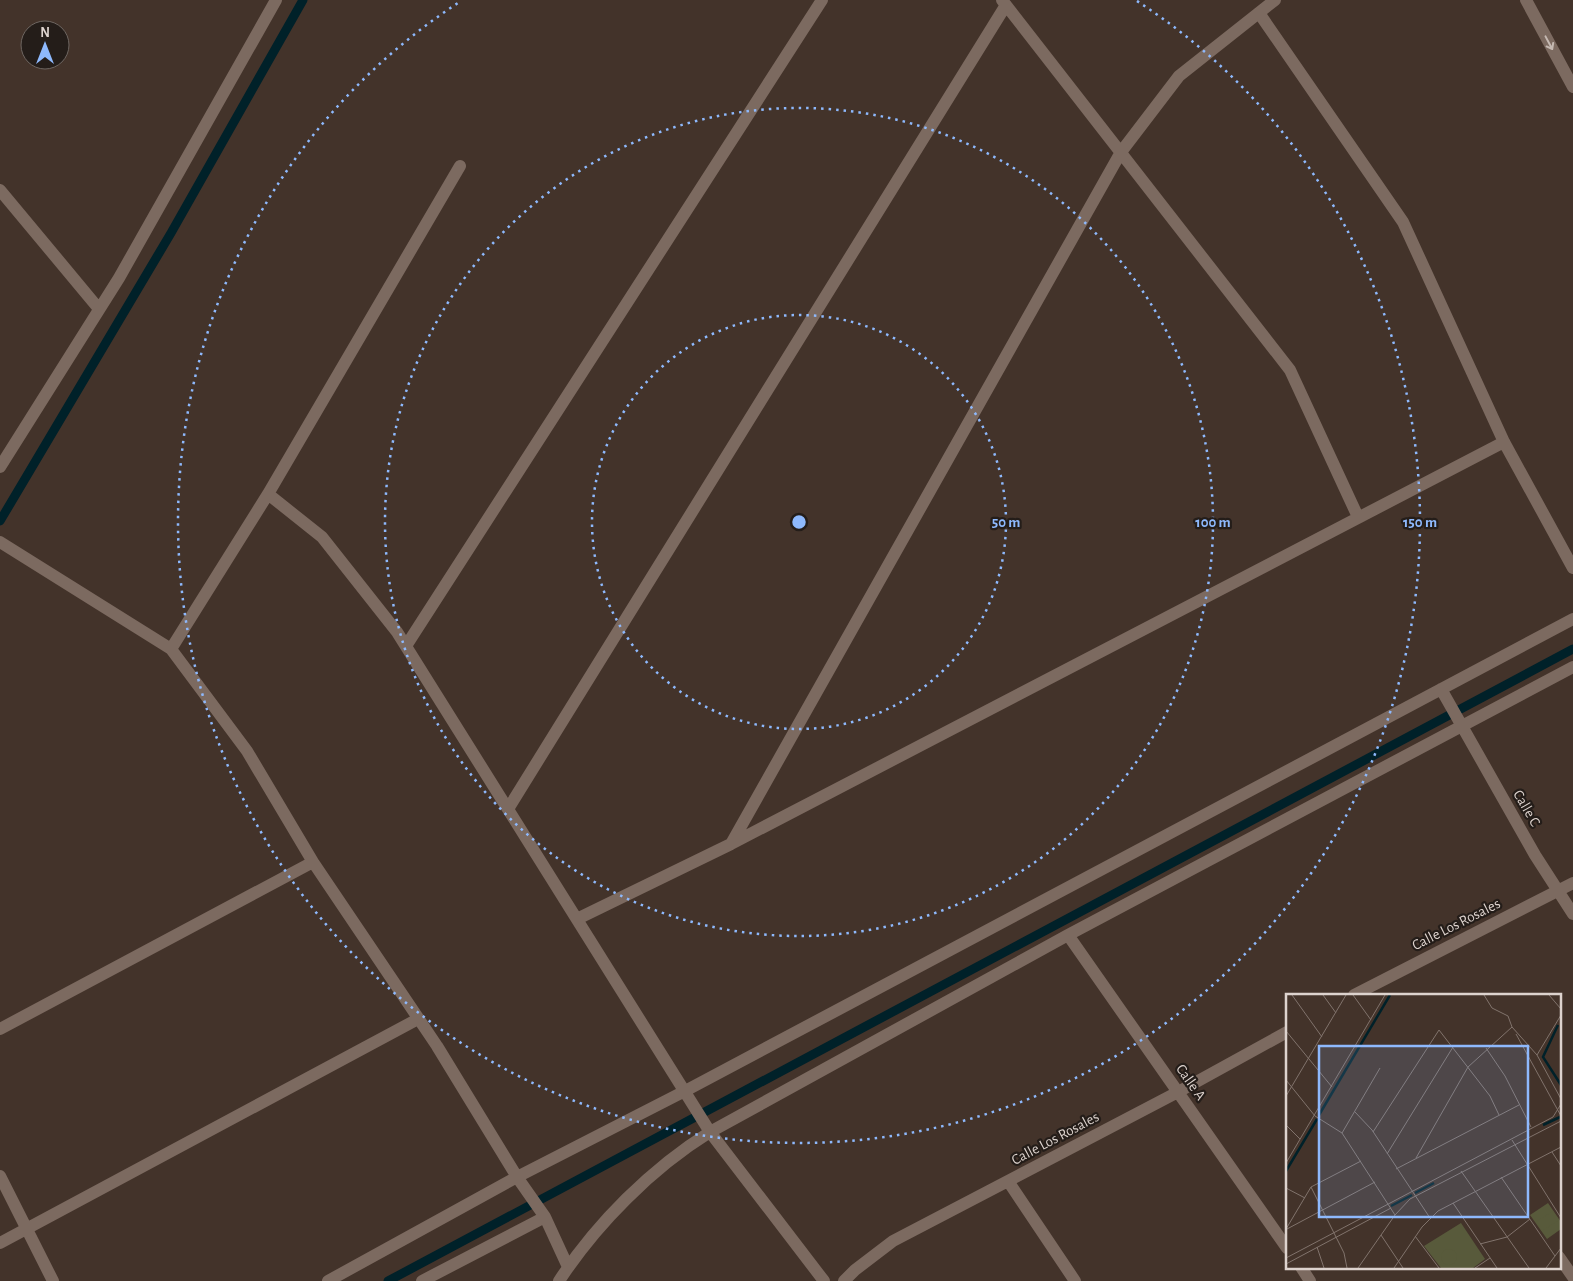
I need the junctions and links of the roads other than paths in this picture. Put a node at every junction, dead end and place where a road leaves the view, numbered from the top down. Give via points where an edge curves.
1 (276, 0) edge
2 (822, 0) edge
3 (1275, 0) edge
4 (1526, 0) edge
5 (1004, 2) edge
6 (1259, 13) junction
7 (1573, 87) edge
8 (1121, 152) junction
9 (460, 166) dead end
10 (0, 190) edge
11 (99, 309) junction
12 (1504, 442) junction
13 (0, 466) edge
14 (268, 494) junction
15 (1358, 516) junction
16 (0, 542) edge
17 (1573, 568) edge
18 (1573, 619) edge
19 (406, 646) junction
20 (171, 649) junction
21 (1573, 667) edge
22 (1443, 693) junction
23 (1459, 721) junction
24 (508, 809) junction
25 (731, 844) junction
26 (313, 862) junction
27 (1573, 883) edge
28 (1558, 891) junction
29 (1573, 914) edge
30 (577, 919) junction
31 (1068, 935) junction
32 (1377, 989) edge
33 (1358, 994) edge
34 (418, 1019) junction
35 (0, 1029) edge
36 (1286, 1033) edge
37 (685, 1091) junction
38 (1178, 1092) junction
39 (708, 1128) junction
40 (0, 1176) edge
41 (517, 1177) junction
42 (1008, 1182) junction
43 (545, 1217) junction
44 (26, 1228) junction
45 (0, 1243) edge
46 (1286, 1247) edge
47 (1560, 1258) edge
48 (568, 1267) junction
49 (1301, 1268) edge
50 (1573, 1277) edge
51 (53, 1281) edge
52 (328, 1281) edge
53 (422, 1281) edge
54 (559, 1281) edge
55 (824, 1281) edge
56 (844, 1281) edge
57 (1075, 1281) edge
58 (1310, 1281) edge

1 - 11 street
2 - 19 street
3 - 6 street
4 -> 7 street
5 - 8 street
5 - 24 street
6 - 8 street via 1179,76
6 - 12 street via 1403,222
8 - 15 street via 1290,370
8 - 25 street
9 - 14 street
10 - 11 street
11 - 13 street
12 - 15 street
12 - 17 street
14 - 19 street via 322,537
14 - 20 street
15 - 25 street
16 - 20 street
18 - 22 street
19 - 24 street
20 - 26 street via 247,752
21 - 23 street
22 - 23 street, Calle C
22 - 37 street
23 - 28 street, Calle C via 1534,855
23 - 31 street
24 - 30 street
25 - 30 street
26 - 34 street
26 - 35 street
27 - 28 street, Calle Los Rosales
28 - 29 street, Calle C
28 - 32 street, Calle Los Rosales
30 - 37 street
31 - 38 street, Calle A
31 - 39 street
32 - 33 street, Calle Los Rosales
34 - 41 street
34 - 44 street
36 - 38 street, Calle Los Rosales
37 - 39 street
37 - 41 street
38 - 42 street, Calle Los Rosales
38 - 46 street, Calle A
39 - 48 street via 657,1170
39 - 55 street
40 - 44 street
41 - 43 street
41 - 52 street
42 - 56 street, Calle Los Rosales via 893,1242
42 - 57 street
43 - 48 street
43 - 53 street
44 - 45 street
44 - 51 street
47 - 50 street
48 - 54 street
49 - 58 street

